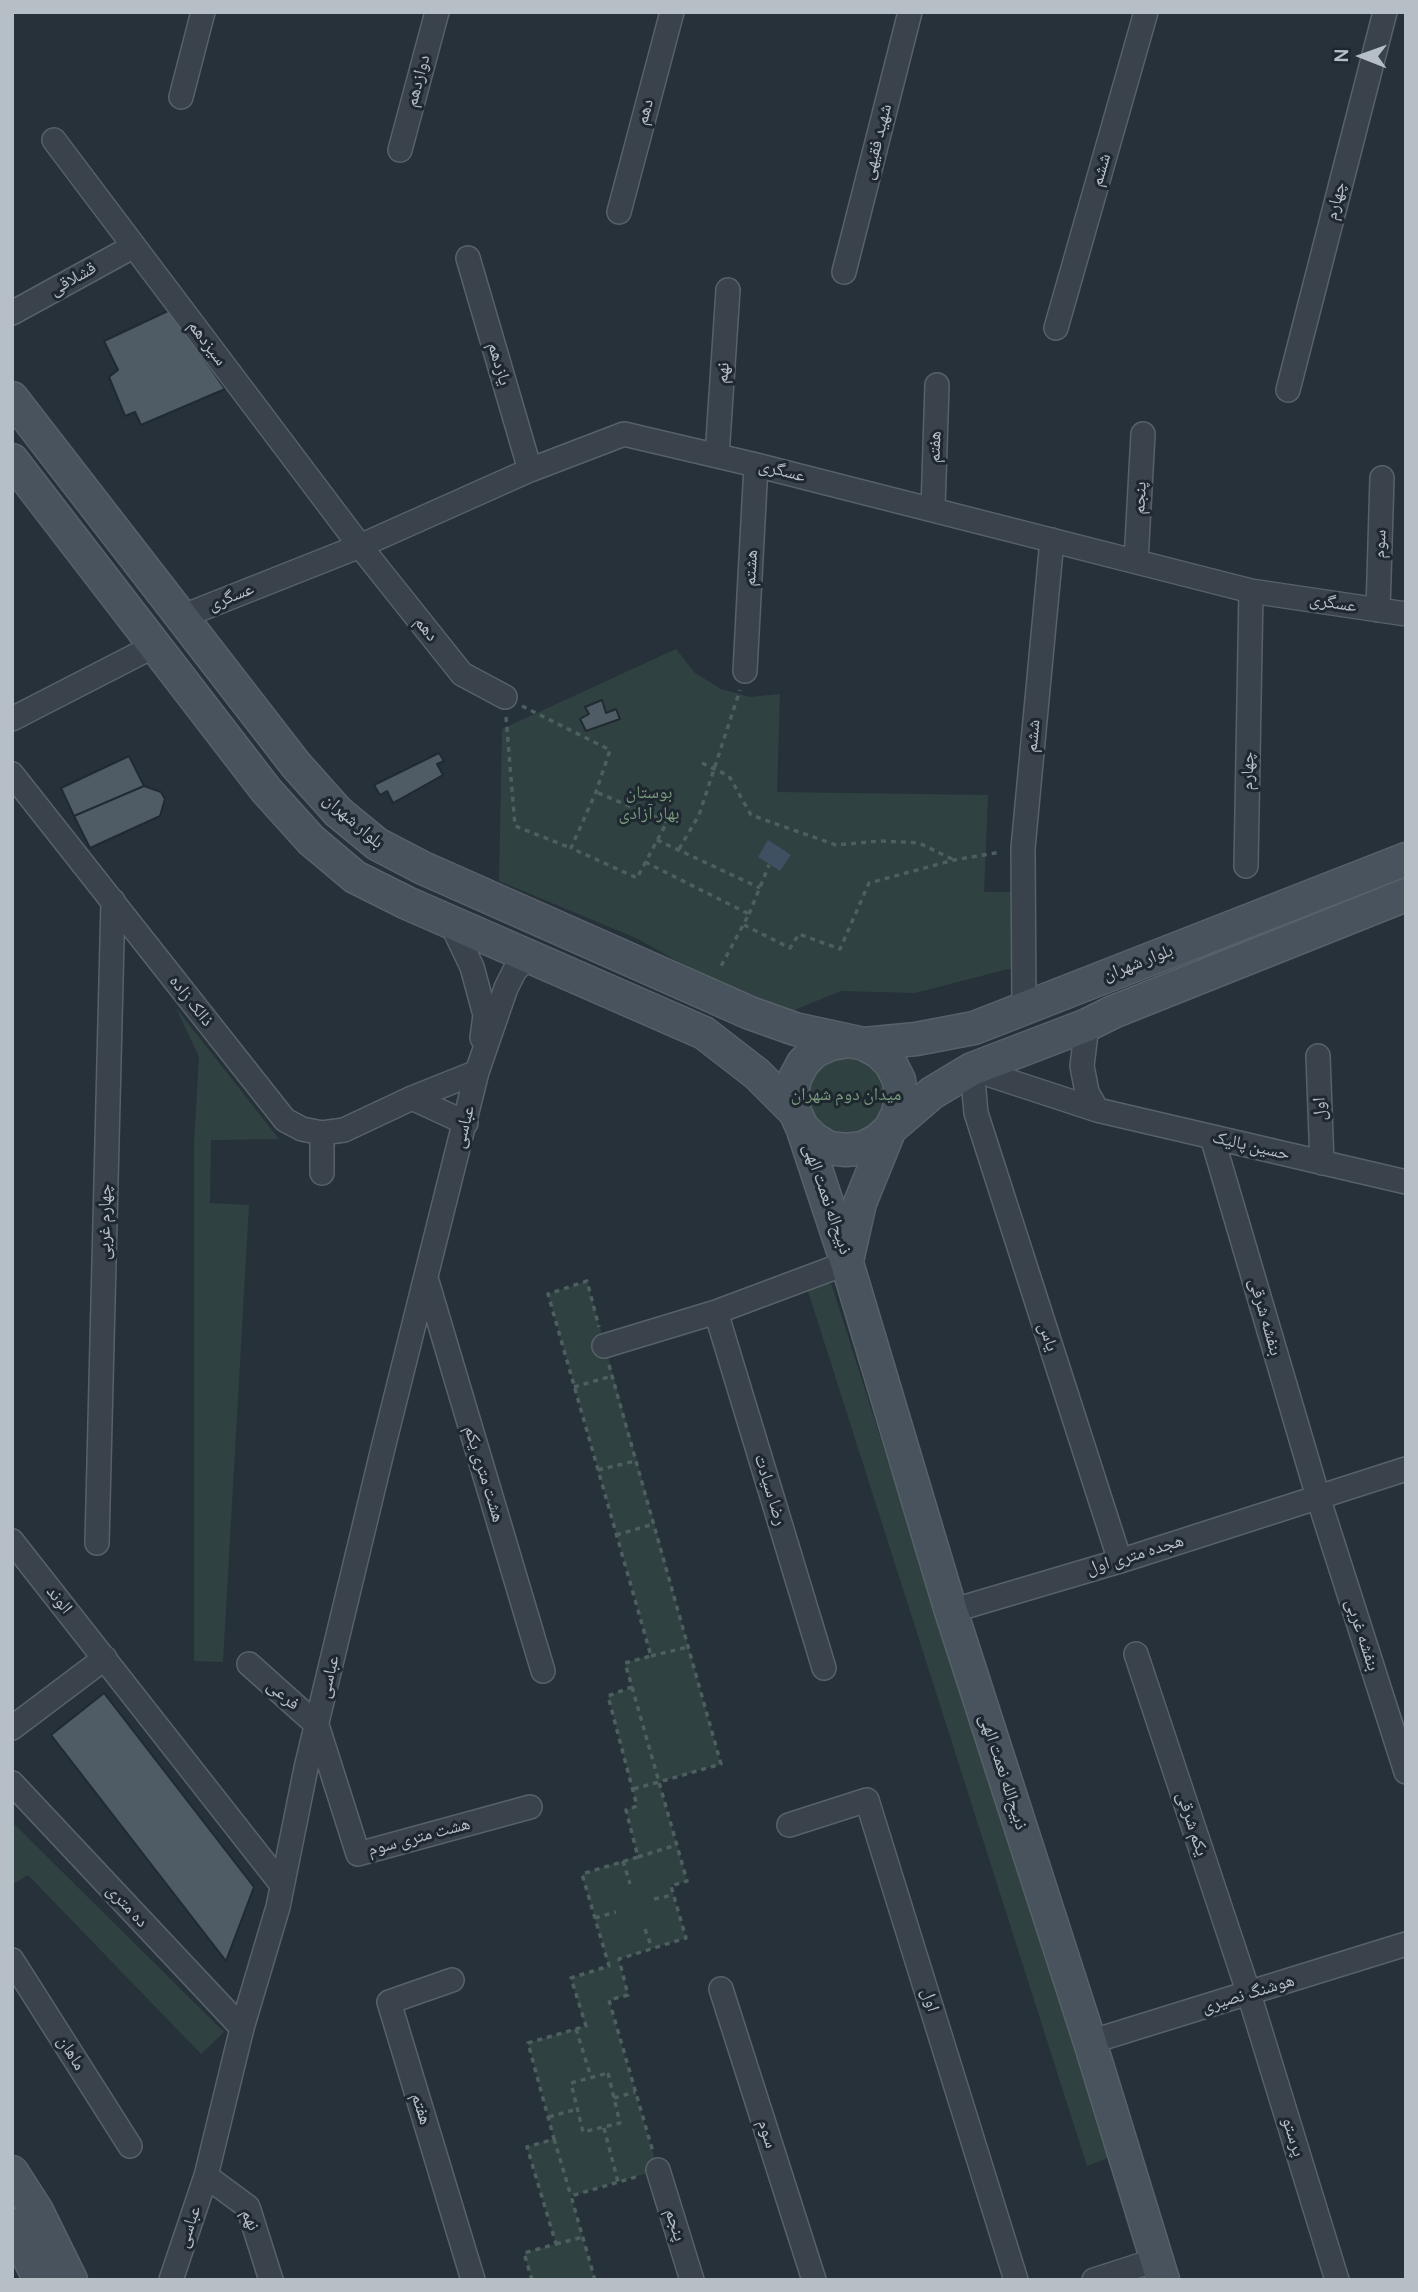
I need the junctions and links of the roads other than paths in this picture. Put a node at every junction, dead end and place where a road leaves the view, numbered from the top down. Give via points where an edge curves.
1 (203, 12) edge
2 (436, 12) edge
3 (672, 12) edge
4 (910, 12) edge
5 (1146, 12) edge
6 (1385, 12) edge
7 (181, 97) dead end
8 (54, 140) dead end
9 (400, 150) dead end
10 (619, 212) dead end
11 (134, 246) junction
12 (468, 258) dead end
13 (844, 272) dead end
14 (729, 290) dead end
15 (12, 313) edge
16 (1056, 328) dead end
17 (937, 385) dead end
18 (1288, 390) dead end
19 (12, 398) edge
20 (1143, 434) dead end
21 (717, 456) junction
22 (12, 460) edge
23 (756, 465) junction
24 (530, 470) junction
25 (1382, 478) dead end
26 (933, 509) junction
27 (1052, 540) junction
28 (360, 546) junction
29 (1136, 561) junction
30 (1251, 591) junction
31 (1378, 610) junction
32 (1406, 614) edge
33 (181, 617) junction
34 (156, 645) junction
35 (746, 671) road end
36 (505, 697) road end
37 (12, 719) edge
38 (12, 774) edge
39 (1406, 859) edge
40 (1246, 866) dead end
41 (1406, 895) edge
42 (113, 901) junction
43 (451, 923) junction
44 (529, 957) junction
45 (1024, 1008) junction
46 (1087, 1025) junction
47 (856, 1043) junction
48 (1318, 1056) dead end
49 (972, 1069) junction
50 (477, 1072) junction
51 (412, 1098) junction
52 (1097, 1110) junction
53 (798, 1120) junction
54 (466, 1123) junction
55 (890, 1129) junction
56 (322, 1133) junction
57 (1212, 1137) junction
58 (1322, 1163) junction
59 (322, 1173) dead end
60 (1406, 1182) edge
61 (847, 1263) junction
62 (425, 1278) junction
63 (716, 1312) junction
64 (604, 1346) road end
65 (1406, 1469) edge
66 (1318, 1497) junction
67 (12, 1541) edge
68 (97, 1543) dead end
69 (1120, 1561) junction
70 (951, 1611) junction
71 (1136, 1654) dead end
72 (105, 1658) junction
73 (248, 1664) dead end
74 (824, 1668) dead end
75 (543, 1671) dead end
76 (317, 1725) junction
77 (12, 1728) edge
78 (1406, 1772) edge
79 (12, 1783) edge
80 (530, 1807) dead end
81 (789, 1825) dead end
82 (282, 1885) junction
83 (1406, 1944) edge
84 (12, 1959) edge
85 (452, 1980) dead end
86 (721, 1989) dead end
87 (1249, 1994) junction
88 (242, 2028) junction
89 (1090, 2042) junction
90 (130, 2146) dead end
91 (658, 2170) road end
92 (12, 2172) edge
93 (206, 2176) junction
94 (12, 2225) edge
95 (1160, 2270) edge
96 (40, 2280) edge
97 (71, 2280) edge
98 (171, 2280) edge
99 (271, 2280) edge
100 (473, 2280) edge
101 (692, 2280) edge
102 (814, 2280) edge
103 (1016, 2280) edge
104 (1094, 2280) edge
105 (1337, 2280) edge

1 - 7 street
2 - 9 street, دوازدهم
3 - 10 street, دهم
4 - 13 street, شهید فقیهی
5 - 16 street, ششم
6 - 18 street, چهارم
8 - 11 street, سیزدهم
11 - 15 street, قشلاقی
11 - 28 street, سیزدهم
12 - 24 street, یازدهم
14 - 21 street, نهم
17 - 26 street, هفتم
19 - 33 street, بلوار شهران
20 - 29 street, پنجم
21 - 23 street, عسگری
21 - 24 street, عسگری via 624,434
22 - 34 street
23 - 26 street, عسگری
23 - 35 street, هشتم
24 - 28 street, عسگری
25 - 31 street, سوم
26 - 27 street, عسگری
27 - 29 street, عسگری
27 - 45 street, ششم via 1023,848
28 - 33 street, عسگری
28 - 36 street, دهم via 462,674
29 - 30 street, عسگری
30 - 31 street, عسگری
30 - 40 street, چهارم
31 - 32 street, عسگری
33 - 47 street, بلوار شهران via 296,765 338,812 377,844 423,869 750,1013
34 - 37 street
34 - 43 street via 266,790 311,840 355,877
38 - 42 street, ذالک زاده
39 - 45 street, بلوار شهران
41 - 46 street, بلوار شهران
42 - 56 street, ذالک زاده via 285,1120
42 - 68 street, چهارم غربی
43 - 44 street
43 - 50 street via 472,967 485,1015
44 - 50 street via 514,970
44 - 53 street via 705,1033 757,1074
45 - 47 street, بلوار شهران via 974,1028 916,1039
46 - 49 street, بلوار شهران
46 - 52 street via 1082,1066 1087,1092
47 - 53 street via 831,1044 803,1063 792,1095
47 - 55 street via 879,1052 898,1080 900,1105
48 - 58 street, اول
49 - 52 street, حسین پالیک
49 - 55 street, بلوار شهران via 932,1093
49 - 69 street, یاس via 976,1113
50 - 51 street
50 - 54 street, عباسی
51 - 54 street
51 - 56 street via 344,1130
52 - 57 street, حسین پالیک
53 - 55 street via 814,1139 829,1148 846,1150 870,1144
53 - 61 street, ذبیح‌اله نعمت الهی
54 - 62 street, عباسی
55 - 61 street, ذبیح‌اله نعمت الهی via 860,1203
56 - 59 street
57 - 58 street, حسین پالیک
57 - 66 street, بنفشه شرقی
58 - 60 street, حسین پالیک
61 - 63 street
61 - 70 street, ذبیح‌الله نعمت الهی
62 - 75 street, هشت متری یکم
62 - 76 street, عباسی
63 - 64 street
63 - 74 street, رضا سیادت
65 - 66 street, هجده متری اول
66 - 69 street, هجده متری اول
66 - 78 street, بنفشه غربی
67 - 72 street, الوند
69 - 70 street, هجده متری اول
70 - 89 street, ذبیح‌الله نعمت الهی
71 - 87 street, یکم شرقی
72 - 77 street
72 - 82 street, الوند
73 - 76 street, فرعی
76 - 80 street, هشت متری سوم via 358,1854
76 - 82 street, عباسی
79 - 88 street, ده متری
81 - 103 street, اول via 867,1800
82 - 88 street, عباسی
83 - 87 street, هوشنگ نصیری
84 - 90 street, ماهان
85 - 100 street, هفتم via 389,2002
86 - 102 street, سوم
87 - 89 street, هوشنگ نصیری
87 - 105 street, پرستو
88 - 93 street, عباسی
89 - 95 street, ذبیح‌الله نعمت الهی
91 - 101 street, پنجم
92 - 97 street
93 - 98 street, عباسی
93 - 99 street, نهم via 248,2207
94 - 96 street
95 - 104 street

